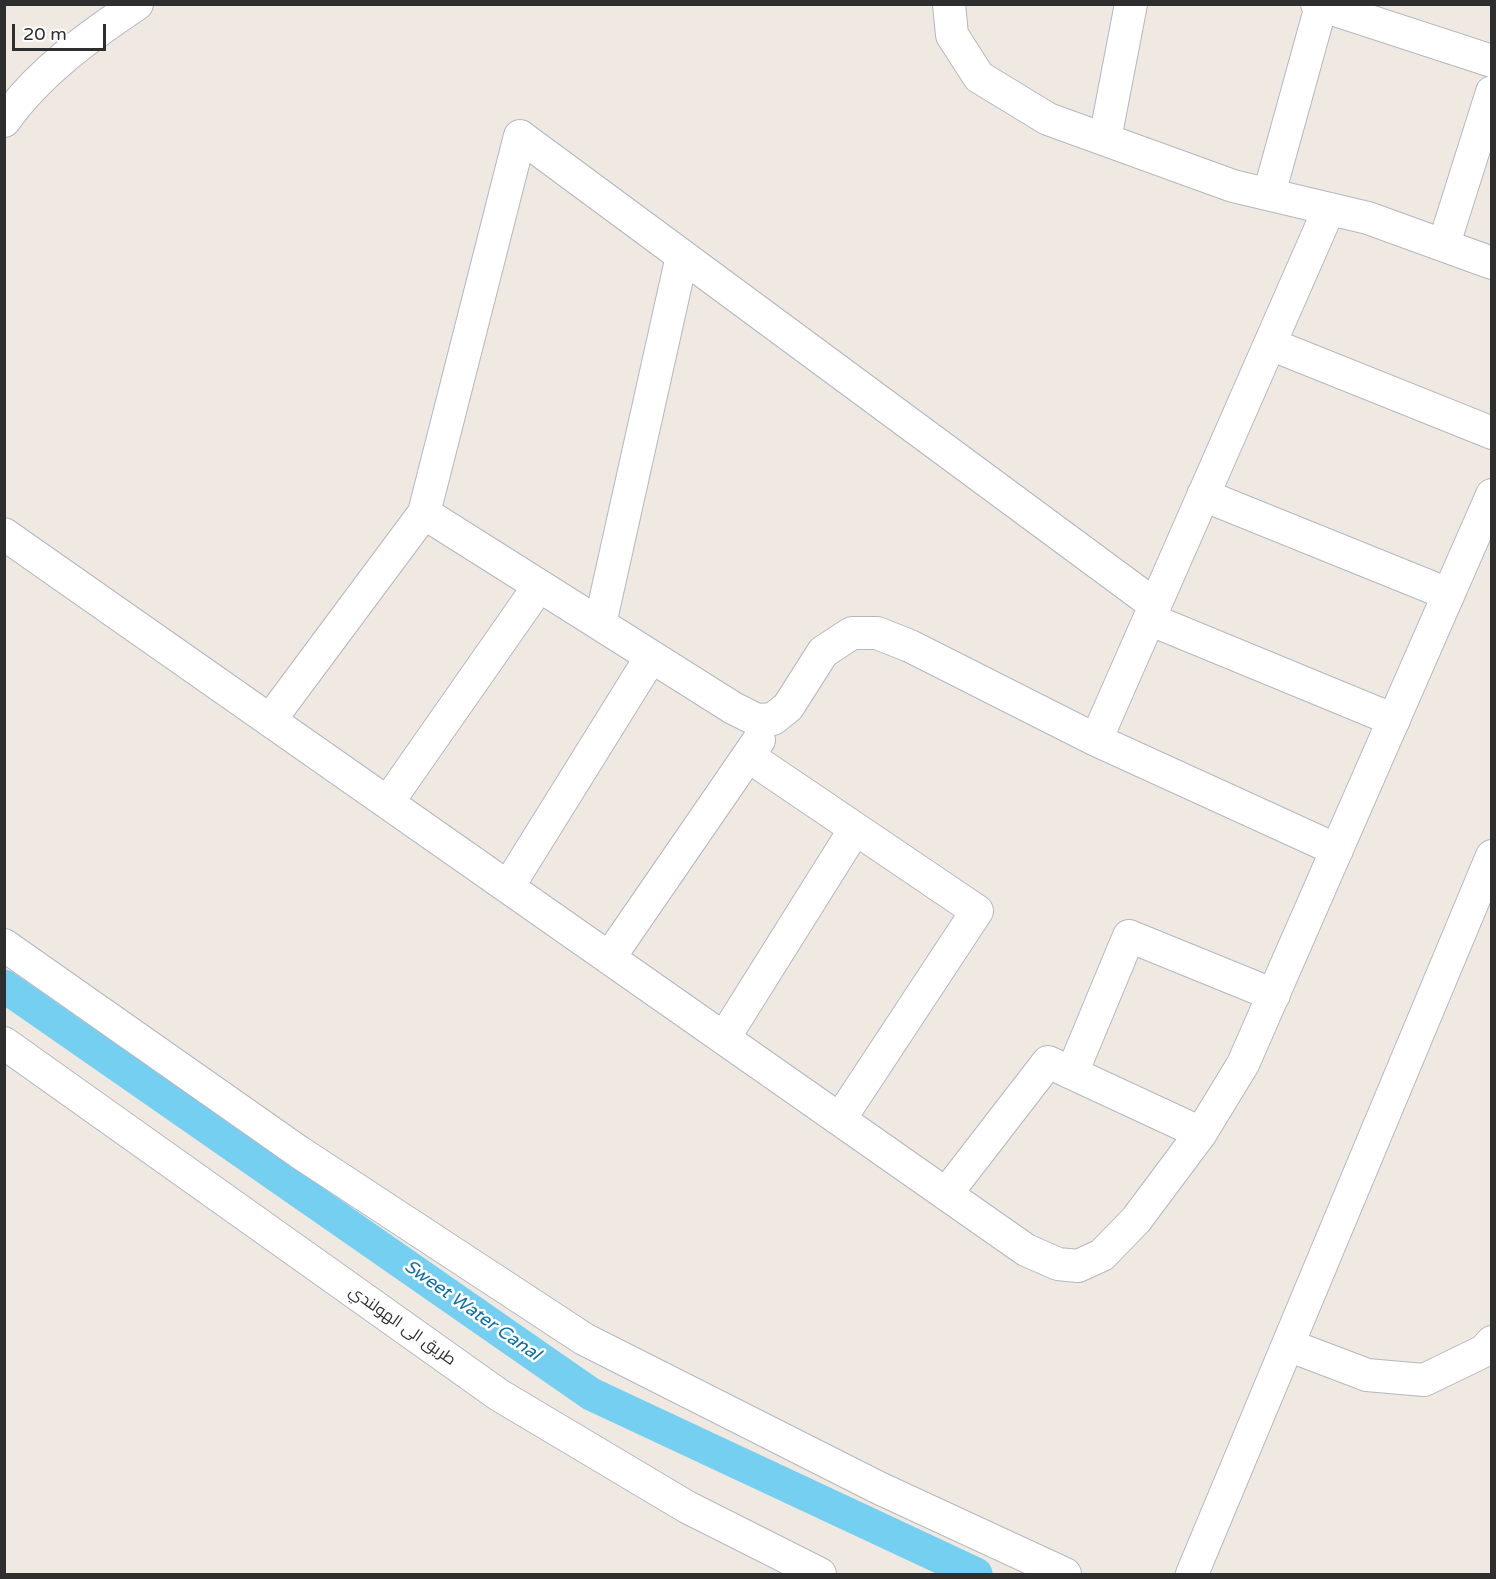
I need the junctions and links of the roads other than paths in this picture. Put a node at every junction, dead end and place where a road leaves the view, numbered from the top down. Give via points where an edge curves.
1 (137, 4) edge
2 (949, 4) edge
3 (1131, 4) edge
4 (1319, 5) edge
5 (1389, 16) edge
6 (1491, 61) edge
7 (1491, 92) edge
8 (4, 121) edge
9 (1105, 139) junction
10 (1269, 194) junction
11 (1329, 209) junction
12 (1444, 244) junction
13 (682, 256) junction
14 (1491, 262) edge
15 (1270, 344) junction
16 (1491, 433) edge
17 (1203, 495) junction
18 (1491, 495) edge
19 (424, 513) junction
20 (4, 534) edge
21 (539, 586) junction
22 (1448, 594) junction
23 (1152, 612) junction
24 (600, 624) junction
25 (651, 657) junction
26 (774, 719) junction
27 (270, 720) junction
28 (1394, 720) junction
29 (1096, 740) junction
30 (748, 756) junction
31 (388, 802) junction
32 (855, 829) junction
33 (1337, 850) junction
34 (1491, 856) edge
35 (508, 887) junction
36 (4, 945) edge
37 (609, 958) junction
38 (1274, 995) junction
39 (724, 1038) junction
40 (4, 1043) edge
41 (1072, 1072) junction
42 (840, 1119) junction
43 (1201, 1133) junction
44 (946, 1194) junction
45 (1491, 1342) edge
46 (1288, 1345) junction
47 (820, 1575) edge
48 (1065, 1575) edge
49 (1192, 1575) edge

1 - 8 street via 75,49 23,95
2 - 9 street via 952,35 979,76 1048,119
3 - 9 street
4 - 5 street
4 - 10 street
5 - 6 street
7 - 12 street
9 - 10 street via 1233,186
10 - 11 street
11 - 12 street
11 - 15 street
12 - 14 street
13 - 19 street via 520,136
13 - 23 street
13 - 24 street
15 - 16 street
15 - 17 street
17 - 22 street
17 - 23 street
18 - 22 street
19 - 21 street
19 - 27 street
20 - 27 street
21 - 24 street
21 - 31 street
22 - 28 street
23 - 28 street
23 - 29 street
24 - 25 street
25 - 26 street via 733,708 757,720
25 - 35 street
26 - 29 street via 788,707 824,652 852,633 878,633
26 - 30 street
27 - 31 street
28 - 33 street
29 - 33 street
30 - 32 street
30 - 37 street
31 - 35 street
32 - 39 street
32 - 42 street via 977,911
33 - 38 street
34 - 46 street
35 - 37 street
36 - 48 street via 299,1152 584,1339 879,1488
37 - 39 street
38 - 41 street via 1129,936
38 - 43 street via 1243,1064
39 - 42 street
40 - 47 street, طريق الى الهولندي via 500,1395 687,1507
41 - 43 street
41 - 44 street via 1048,1062
42 - 44 street
43 - 44 street via 1136,1220 1102,1256 1077,1266 1058,1264 1026,1250
45 - 46 street via 1484,1351 1424,1380 1367,1375
46 - 49 street

